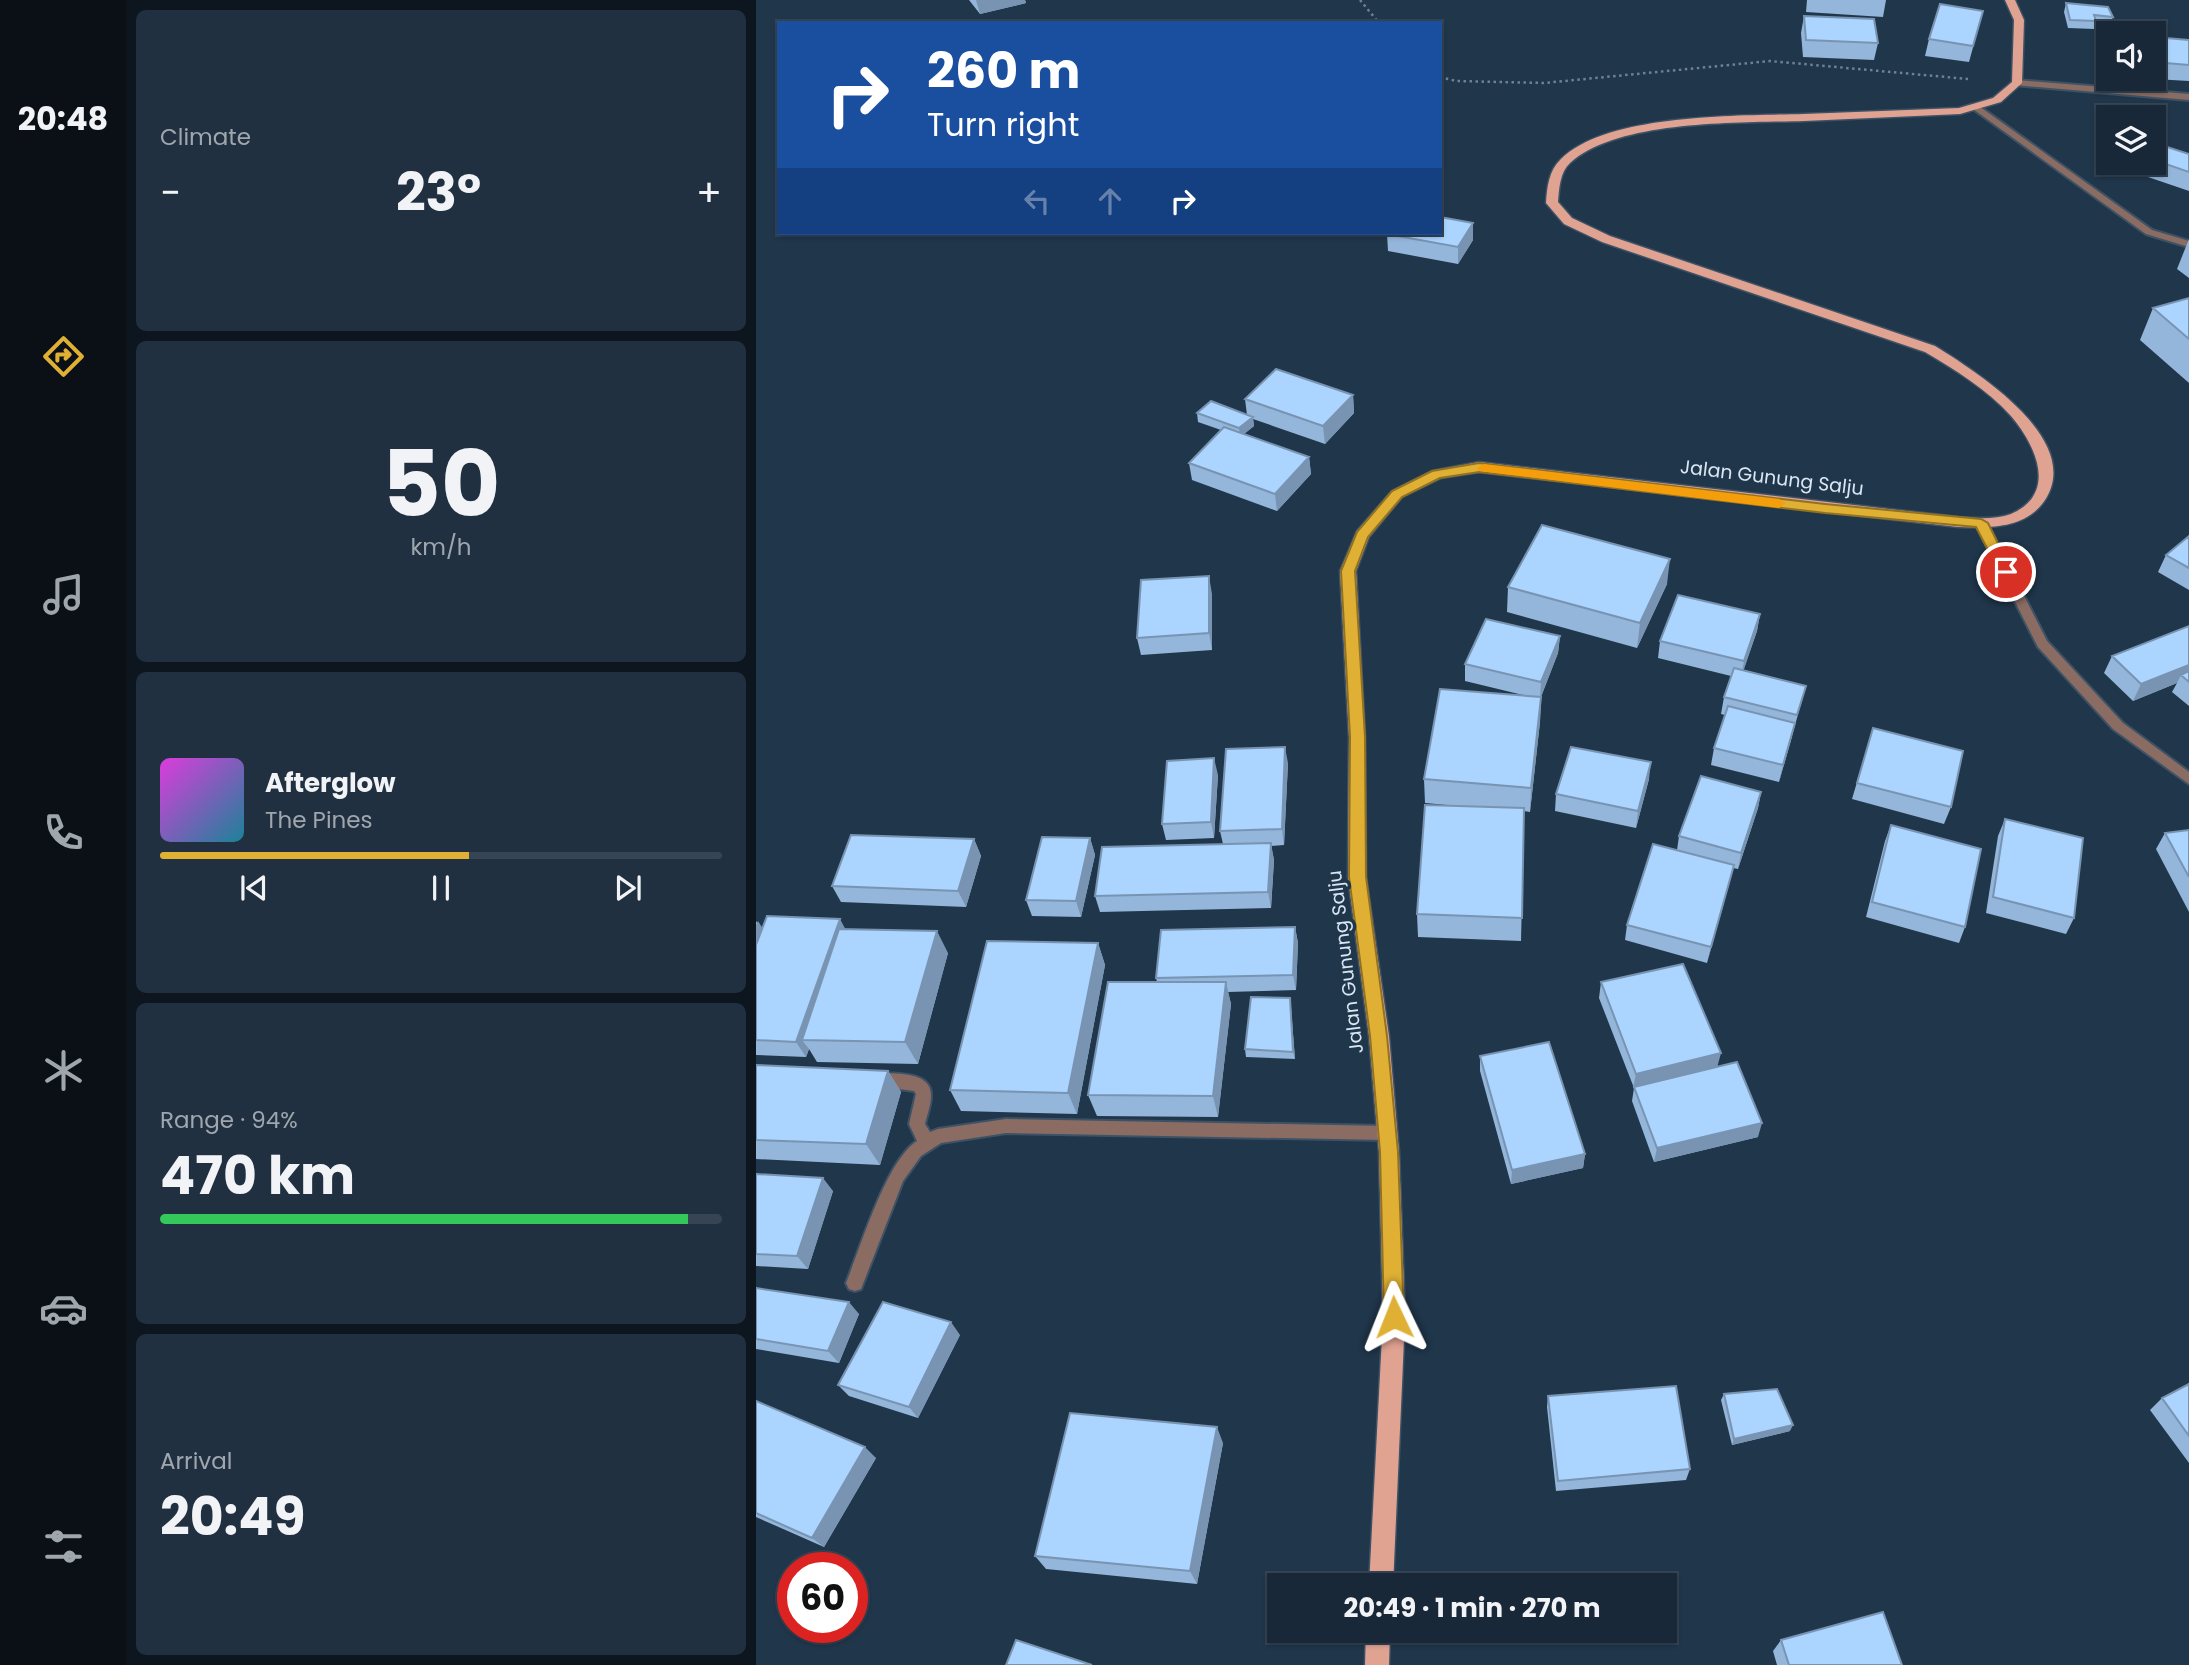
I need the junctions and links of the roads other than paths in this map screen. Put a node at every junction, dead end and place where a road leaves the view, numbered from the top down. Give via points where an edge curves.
1 (2010, 0) edge
2 (2017, 83) junction
3 (2189, 96) edge
4 (1976, 107) junction
5 (2189, 244) edge
6 (1981, 523) junction
7 (2189, 779) edge
8 (860, 1079) edge
9 (1387, 1133) junction
10 (927, 1143) junction
11 (855, 1283) dead end
12 (1382, 1573) edge
13 (1378, 1643) edge
14 (1377, 1665) edge

1 - 2 main road via 2018,20
2 - 3 street
2 - 4 main road, Jalan Gunung Salju via 1997,100
4 - 5 street via 2149,232
4 - 6 main road, Jalan Gunung Salju via 1932,113 1686,122 1645,129 1577,152 1558,173 1552,203 1568,221 1606,239 1930,349 1975,376 2028,426 2048,474 2029,512
6 - 7 street via 2042,644 2118,726
6 - 9 main road, Jalan Gunung Salju via 1479,467 1437,474 1397,494 1362,535 1348,571 1357,737 1357,877
8 - 10 street via 920,1086 923,1094 917,1124
9 - 10 street via 1006,1126 938,1136
9 - 12 main road, Jalan Gunung Salju via 1394,1317
10 - 11 street via 915,1150 897,1177
13 - 14 main road

